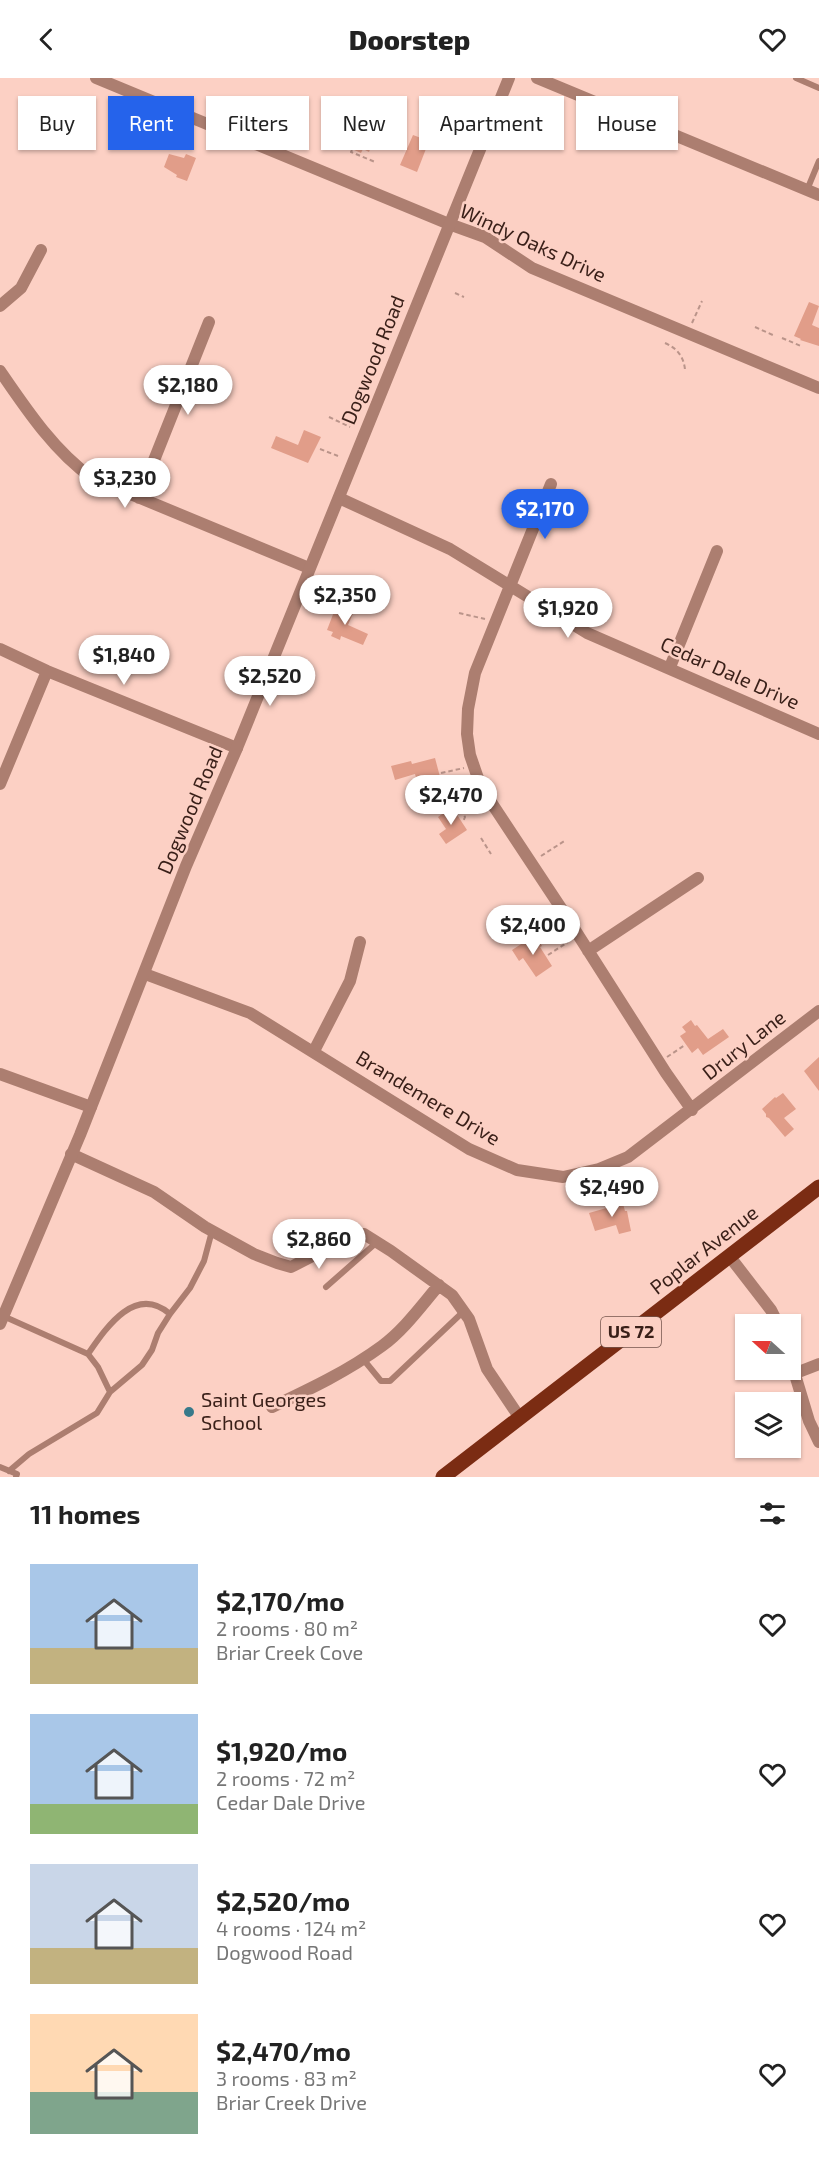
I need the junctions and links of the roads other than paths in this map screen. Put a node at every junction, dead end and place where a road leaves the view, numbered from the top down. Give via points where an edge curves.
1 (96, 78) edge
2 (509, 78) edge
3 (537, 78) edge
4 (796, 78) edge
5 (819, 88) edge
6 (819, 161) edge
7 (813, 192) edge
8 (449, 224) junction
9 (40, 250) dead end
10 (0, 306) edge
11 (209, 322) dead end
12 (0, 371) edge
13 (819, 388) edge
14 (551, 484) dead end
15 (139, 498) junction
16 (339, 498) junction
17 (717, 551) dead end
18 (309, 568) junction
19 (511, 585) junction
20 (0, 649) edge
21 (670, 667) junction
22 (47, 671) junction
23 (819, 734) edge
24 (237, 748) junction
25 (0, 784) edge
26 (698, 878) dead end
27 (360, 942) dead end
28 (588, 951) junction
29 (145, 974) junction
30 (819, 1011) edge
31 (314, 1051) junction
32 (0, 1074) edge
33 (92, 1107) junction
34 (692, 1110) junction
35 (71, 1154) junction
36 (819, 1187) edge
37 (212, 1231) junction
38 (376, 1242) junction
39 (729, 1257) junction
40 (439, 1285) junction
41 (326, 1287) dead end
42 (464, 1311) junction
43 (170, 1314) junction
44 (773, 1314) edge
45 (2, 1320) edge
46 (88, 1354) junction
47 (362, 1358) junction
48 (819, 1364) edge
49 (801, 1371) edge
50 (798, 1380) edge
51 (110, 1392) junction
52 (272, 1407) dead end
53 (520, 1418) junction
54 (819, 1442) edge
55 (0, 1467) edge
56 (9, 1471) junction
57 (19, 1476) edge
58 (443, 1477) edge

1 - 8 street, Windy Oaks Drive
2 - 8 street, Dogwood Road
3 - 7 street
4 - 5 lane
6 - 7 lane
8 - 13 street, Windy Oaks Drive via 485,237 532,268
8 - 16 street, Dogwood Road
9 - 10 street via 21,288
11 - 15 street
12 - 15 street via 75,466 92,478
14 - 19 street
15 - 18 street
16 - 18 street, Dogwood Road
16 - 19 street, Cedar Dale Drive via 422,535
17 - 21 street
18 - 24 street, Dogwood Road
19 - 21 street, Cedar Dale Drive via 587,633
19 - 28 street via 475,673 467,734 470,755 481,787
20 - 22 street
21 - 23 street, Cedar Dale Drive
22 - 24 street
22 - 25 street
24 - 29 street, Dogwood Road
26 - 28 street
27 - 31 street via 350,981
28 - 34 street
29 - 31 street, Brandemere Drive via 250,1013
29 - 33 street, Dogwood Road
30 - 34 street, Drury Lane
31 - 34 street, Brandemere Drive via 469,1149 517,1170 562,1177 599,1169 628,1156
32 - 33 street
33 - 35 street, Dogwood Road
35 - 37 street via 154,1192
35 - 45 street, Dogwood Road
36 - 39 main road, Poplar Avenue / US 72
37 - 38 street via 254,1254 291,1267 347,1235 364,1234
37 - 43 lane via 204,1261
38 - 40 street
38 - 41 lane
39 - 44 street
39 - 53 main road, Poplar Avenue / US 72
40 - 42 street
40 - 47 street via 383,1346
42 - 47 lane via 390,1382 381,1381
42 - 53 street via 487,1369
43 - 46 lane via 154,1304 130,1309 113,1319
43 - 51 lane via 142,1365
45 - 46 lane
46 - 51 lane
47 - 52 street
48 - 49 street
50 - 54 street
51 - 56 lane via 97,1413 29,1454
53 - 58 main road, Poplar Avenue / US 72
55 - 56 lane
56 - 57 lane

